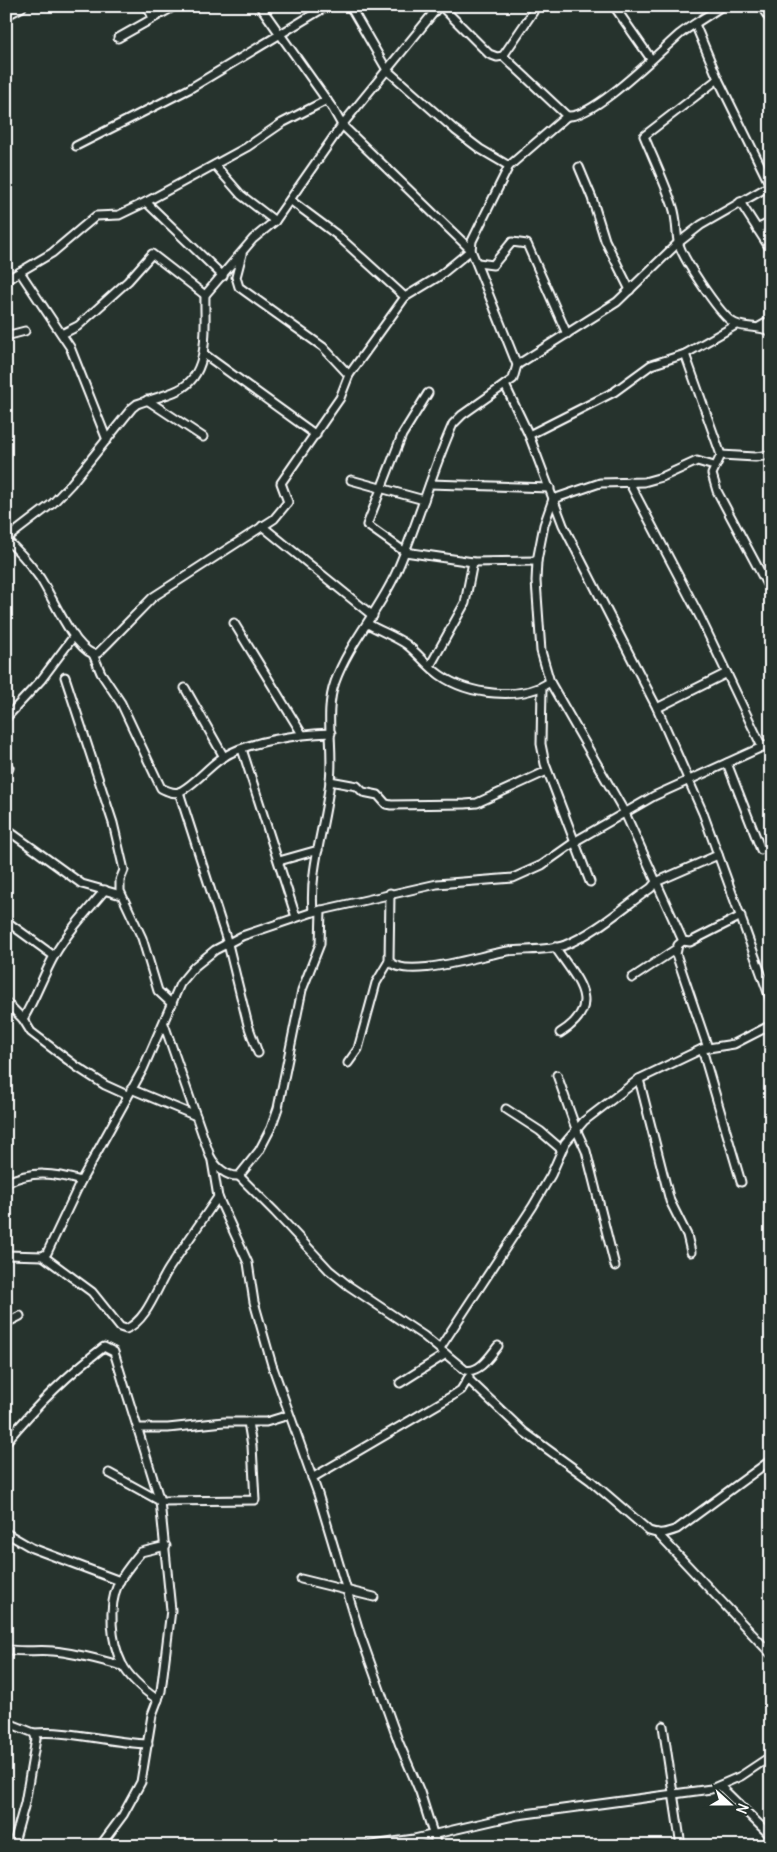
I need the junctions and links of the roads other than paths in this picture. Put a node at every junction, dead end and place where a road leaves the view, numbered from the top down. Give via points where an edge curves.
1 (21, 6) edge
2 (147, 6) edge
3 (175, 6) edge
4 (260, 6) edge
5 (327, 6) edge
6 (350, 6) edge
7 (440, 6) edge
8 (534, 6) edge
9 (614, 6) edge
10 (761, 6) edge
11 (717, 8) edge
12 (6, 14) edge
13 (153, 18) junction
14 (771, 21) edge
15 (695, 24) junction
16 (280, 33) junction
17 (118, 38) dead end
18 (503, 56) junction
19 (651, 60) junction
20 (387, 70) junction
21 (718, 79) junction
22 (327, 100) junction
23 (567, 116) junction
24 (342, 125) junction
25 (76, 146) dead end
26 (215, 165) junction
27 (509, 166) junction
28 (579, 167) dead end
29 (771, 185) edge
30 (290, 200) junction
31 (146, 202) junction
32 (740, 202) junction
33 (275, 221) junction
34 (771, 222) edge
35 (757, 229) junction
36 (678, 242) junction
37 (244, 249) junction
38 (471, 250) junction
39 (771, 250) edge
40 (478, 263) junction
41 (20, 272) junction
42 (223, 276) junction
43 (6, 280) edge
44 (630, 290) junction
45 (205, 295) junction
46 (405, 297) junction
47 (771, 320) edge
48 (736, 325) junction
49 (759, 327) junction
50 (25, 331) dead end
51 (771, 332) edge
52 (62, 334) junction
53 (567, 334) junction
54 (6, 336) edge
55 (204, 354) junction
56 (685, 354) junction
57 (517, 365) junction
58 (349, 375) junction
59 (505, 385) junction
60 (428, 393) dead end
61 (147, 400) junction
62 (316, 434) junction
63 (529, 435) junction
64 (203, 437) dead end
65 (107, 440) junction
66 (721, 455) junction
67 (771, 455) edge
68 (714, 466) junction
69 (351, 480) dead end
70 (629, 482) junction
71 (430, 484) junction
72 (550, 488) junction
73 (382, 489) junction
74 (553, 499) junction
75 (424, 500) junction
76 (262, 526) junction
77 (6, 540) edge
78 (404, 552) junction
79 (537, 561) junction
80 (473, 562) junction
81 (771, 592) edge
82 (373, 616) junction
83 (234, 623) dead end
84 (368, 624) junction
85 (74, 636) junction
86 (92, 654) junction
87 (430, 666) junction
88 (727, 673) junction
89 (65, 677) dead end
90 (550, 682) junction
91 (542, 687) junction
92 (185, 688) dead end
93 (657, 708) junction
94 (6, 718) edge
95 (331, 733) junction
96 (302, 734) junction
97 (771, 743) edge
98 (762, 747) junction
99 (242, 749) junction
100 (224, 756) junction
101 (727, 763) junction
102 (6, 765) edge
103 (547, 770) junction
104 (6, 774) edge
105 (689, 781) junction
106 (330, 782) junction
107 (179, 792) junction
108 (625, 813) junction
109 (6, 829) edge
110 (576, 842) junction
111 (318, 850) junction
112 (761, 850) dead end
113 (718, 855) junction
114 (279, 862) junction
115 (590, 882) dead end
116 (656, 882) junction
117 (105, 890) junction
118 (390, 893) junction
119 (121, 895) junction
120 (321, 910) junction
121 (313, 912) junction
122 (741, 916) junction
123 (296, 917) junction
124 (6, 921) edge
125 (683, 941) junction
126 (228, 944) junction
127 (556, 947) junction
128 (676, 949) junction
129 (54, 956) junction
130 (389, 960) junction
131 (632, 978) dead end
132 (771, 1001) edge
133 (6, 1002) edge
134 (172, 1004) junction
135 (23, 1019) junction
136 (164, 1024) junction
137 (770, 1028) edge
138 (560, 1034) dead end
139 (705, 1049) junction
140 (258, 1054) dead end
141 (348, 1063) dead end
142 (557, 1075) dead end
143 (639, 1079) junction
144 (129, 1092) junction
145 (506, 1109) dead end
146 (196, 1116) junction
147 (576, 1129) junction
148 (562, 1149) junction
149 (212, 1161) junction
150 (239, 1176) junction
151 (81, 1181) junction
152 (741, 1182) dead end
153 (6, 1183) edge
154 (218, 1197) junction
155 (691, 1252) dead end
156 (6, 1255) edge
157 (43, 1256) junction
158 (615, 1266) dead end
159 (20, 1316) dead end
160 (6, 1324) edge
161 (498, 1346) dead end
162 (440, 1348) junction
163 (446, 1354) junction
164 (469, 1375) junction
165 (400, 1384) dead end
166 (289, 1415) junction
167 (248, 1422) junction
168 (138, 1428) junction
169 (6, 1442) edge
170 (771, 1460) edge
171 (109, 1472) dead end
172 (312, 1478) junction
173 (160, 1501) junction
174 (6, 1533) edge
175 (657, 1534) junction
176 (166, 1546) junction
177 (301, 1579) dead end
178 (120, 1582) junction
179 (348, 1590) junction
180 (374, 1597) dead end
181 (6, 1649) edge
182 (771, 1654) edge
183 (123, 1666) junction
184 (158, 1700) junction
185 (6, 1722) edge
186 (663, 1726) dead end
187 (34, 1733) junction
188 (148, 1744) junction
189 (771, 1756) edge
190 (720, 1786) junction
191 (674, 1794) junction
192 (434, 1836) junction
193 (771, 1836) edge
194 (13, 1846) edge
195 (100, 1846) edge
196 (328, 1846) edge
197 (437, 1846) edge
198 (680, 1846) edge

1 - 12 main road
2 - 13 street
3 - 13 street
4 - 16 street
5 - 16 street
6 - 20 street
7 - 18 street via 489,54
7 - 20 street
8 - 18 street
9 - 19 street
10 - 14 street
11 - 15 street
13 - 17 street
15 - 19 street
15 - 21 street
16 - 22 street
16 - 25 street via 189,89
18 - 23 street
19 - 23 street via 589,111 576,117
20 - 24 street
20 - 27 street via 455,130
21 - 29 street
21 - 36 street via 644,136 674,208
22 - 24 street
22 - 26 street via 282,123
23 - 27 street
24 - 30 street
24 - 38 street
26 - 31 street
26 - 33 street via 241,195
27 - 38 street via 476,232
28 - 44 street via 606,240
29 - 32 street
30 - 33 street
30 - 46 street via 337,235
31 - 41 street via 119,215 96,216 52,253
31 - 42 street
32 - 35 street
32 - 36 street
33 - 37 street
34 - 35 street
35 - 39 street
36 - 44 street
36 - 48 street via 712,298
37 - 42 street
37 - 58 street via 236,277 239,287 323,347
38 - 40 street
38 - 46 street via 438,277
40 - 53 street via 493,265 512,242 527,244
40 - 57 street
41 - 43 street
41 - 52 street
42 - 45 street
44 - 53 street
45 - 52 street via 152,254 128,281 78,326
45 - 55 street
46 - 58 street
47 - 49 street
48 - 49 street
48 - 56 street
49 - 51 street
50 - 54 street
52 - 65 street
53 - 57 street
55 - 61 street via 188,383 179,390
55 - 62 street
56 - 63 street via 651,366 614,392
56 - 66 street
57 - 59 street via 513,380
58 - 62 street via 340,398
59 - 63 street
59 - 71 street via 453,424
60 - 73 street via 402,435
61 - 64 street
61 - 65 street via 132,408
62 - 76 street via 280,483 288,498 286,505 274,519
63 - 72 street
65 - 77 street via 53,503
66 - 67 street
66 - 68 street
68 - 70 street via 697,461 662,477
68 - 81 street via 712,474 717,491
69 - 73 street
70 - 74 street via 600,483
70 - 88 street
71 - 72 street
71 - 75 street
72 - 74 street
73 - 75 street
73 - 78 street via 367,525
74 - 79 street
74 - 93 street via 563,525
75 - 78 street
76 - 82 street
76 - 86 street via 153,597 108,644
77 - 85 street via 28,561
78 - 80 street
78 - 82 street
79 - 80 street
79 - 90 street via 541,651
80 - 87 street via 465,603
82 - 84 street
83 - 96 street
84 - 87 street via 406,644
84 - 95 street via 335,683 330,699
85 - 86 street
85 - 94 street
86 - 107 street via 121,703 161,788
87 - 91 street via 462,686 482,691 510,693
88 - 93 street
88 - 98 street
89 - 119 street via 113,823 124,870 120,880
90 - 91 street
90 - 108 street
91 - 103 street via 541,744
92 - 100 street
93 - 105 street
95 - 96 street
95 - 106 street
96 - 99 street
97 - 98 street
98 - 101 street
99 - 100 street
99 - 114 street
100 - 107 street
101 - 105 street
101 - 112 street
102 - 104 street via 9,768
103 - 106 street via 477,803 465,804 391,805 357,786
103 - 110 street
105 - 108 street
105 - 113 street
106 - 111 street
107 - 126 street
108 - 110 street
108 - 116 street
109 - 117 street via 82,884
110 - 115 street
110 - 118 street via 542,866 514,878 437,884
111 - 114 street
111 - 121 street
113 - 116 street
113 - 122 street
114 - 123 street
116 - 125 street
116 - 127 street via 577,940
117 - 119 street
117 - 129 street
118 - 120 street
118 - 130 street
119 - 134 street via 142,938 158,991
120 - 121 street
120 - 150 street via 320,944 302,990 282,1098 265,1139
121 - 123 street
122 - 125 street via 690,942
122 - 132 street
123 - 126 street
124 - 129 street
125 - 128 street
126 - 134 street via 194,967 180,984
126 - 140 street
127 - 130 street via 507,951 444,966 395,966
127 - 138 street via 581,987 585,1002 574,1025
128 - 131 street
128 - 139 street
129 - 135 street
130 - 141 street via 376,983 358,1049
133 - 135 street
134 - 136 street
135 - 144 street via 31,1032 77,1067 105,1086
136 - 144 street
136 - 146 street
137 - 139 street via 734,1044
139 - 143 street
139 - 152 street
142 - 147 street
143 - 147 street
143 - 155 street via 670,1201 687,1235
144 - 146 street
144 - 151 street
145 - 148 street
146 - 149 street
147 - 148 street
147 - 158 street via 586,1151
148 - 162 street via 541,1193
149 - 150 street via 222,1170
149 - 154 street
150 - 162 street via 329,1270
151 - 153 street via 31,1173
151 - 157 street
154 - 157 street via 132,1327 120,1327 92,1292
154 - 166 street via 245,1254 254,1302
156 - 157 street
159 - 160 street
161 - 164 street
162 - 163 street
163 - 164 street
163 - 165 street
164 - 172 street via 461,1390
164 - 175 street via 524,1432 606,1492 648,1531
166 - 167 street via 266,1422
166 - 172 street
167 - 168 street
167 - 173 street via 255,1500
168 - 169 street via 114,1352 104,1346 68,1376
168 - 173 street
170 - 175 street via 677,1529
171 - 173 street
172 - 179 street
173 - 176 street
174 - 178 street via 32,1548
175 - 182 street
176 - 178 street via 140,1552
176 - 184 street via 172,1610
177 - 179 street
178 - 183 street via 112,1614
179 - 180 street
179 - 192 street via 362,1640
181 - 183 street via 69,1652
183 - 184 street
184 - 188 street via 152,1714
185 - 187 street
186 - 191 street
187 - 188 street via 57,1731 116,1742
187 - 194 street via 36,1739 25,1804
188 - 195 street via 142,1782
189 - 190 street
190 - 191 street
190 - 193 street
191 - 192 street via 509,1817
191 - 198 street
192 - 196 street via 366,1846
192 - 197 street

